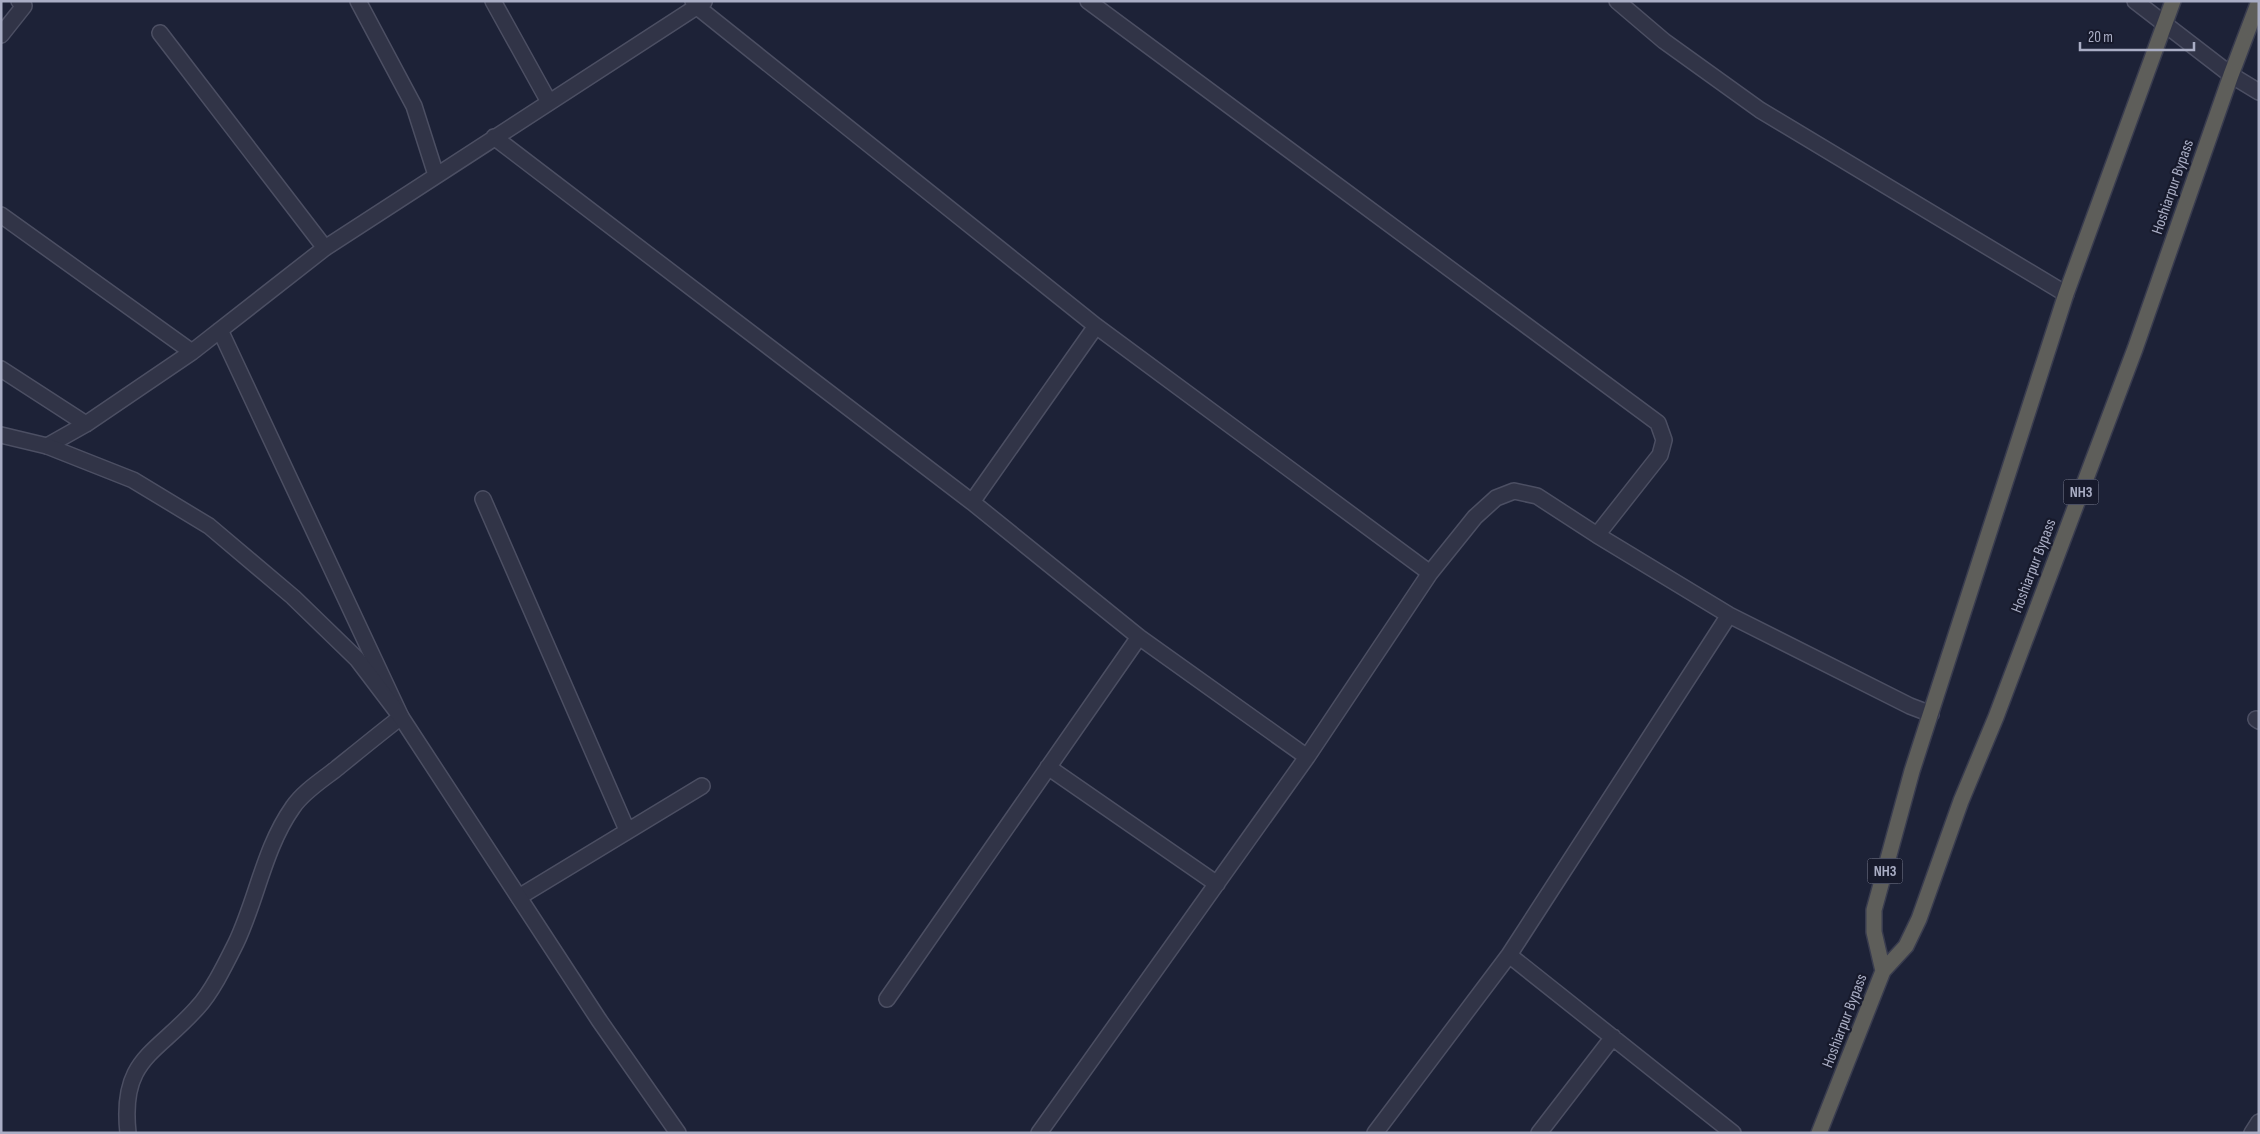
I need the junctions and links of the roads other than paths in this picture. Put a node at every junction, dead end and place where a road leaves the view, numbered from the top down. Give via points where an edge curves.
1 (358, 1) edge
2 (493, 1) edge
3 (1088, 1) edge
4 (1617, 1) edge
5 (2135, 1) edge
6 (2173, 1) edge
7 (2259, 1) edge
8 (24, 3) edge
9 (698, 3) edge
10 (2165, 23) junction
11 (160, 33) dead end
12 (1, 35) edge
13 (2231, 74) junction
14 (2259, 92) edge
15 (549, 102) junction
16 (494, 137) junction
17 (436, 175) junction
18 (1, 215) edge
19 (325, 248) junction
20 (2066, 294) junction
21 (1096, 326) junction
22 (220, 330) junction
23 (192, 352) junction
24 (1, 369) edge
25 (86, 424) junction
26 (1, 435) edge
27 (47, 446) junction
28 (483, 499) dead end
29 (972, 502) junction
30 (1597, 535) junction
31 (1430, 574) junction
32 (1729, 615) junction
33 (1139, 637) junction
34 (1931, 714) junction
35 (401, 717) junction
36 (1308, 756) junction
37 (1048, 768) junction
38 (702, 786) dead end
39 (627, 830) junction
40 (1217, 884) junction
41 (519, 897) junction
42 (1509, 955) junction
43 (1883, 972) junction
44 (887, 999) dead end
45 (1613, 1037) junction
46 (2259, 1122) edge
47 (128, 1133) edge
48 (678, 1133) edge
49 (1039, 1133) edge
50 (1375, 1133) edge
51 (1539, 1133) edge
52 (1733, 1133) edge
53 (1819, 1133) edge
54 (2252, 1133) edge

1 - 17 street via 414,106
2 - 15 street
3 - 30 street via 1658,423 1664,440 1660,455
4 - 20 street via 1664,41 1760,110
5 - 10 street
6 - 10 highway, NH3
7 - 13 highway, Hoshiarpur Bypass / NH3
8 - 12 street
9 - 15 street
9 - 21 street
10 - 13 street
10 - 20 highway, NH3
11 - 19 street
13 - 14 street
13 - 43 highway, Hoshiarpur Bypass / NH3 via 2135,349 1961,801 1919,919 1906,946
15 - 16 street
16 - 17 street
16 - 29 street
17 - 19 street
18 - 23 street
19 - 22 street
20 - 34 highway, NH3
21 - 29 street
21 - 31 street
22 - 23 street
22 - 35 street
23 - 25 street
24 - 25 street
25 - 27 street
26 - 27 street
27 - 35 street via 133,480 209,526 293,597 357,659
28 - 39 street
29 - 33 street
30 - 31 street via 1537,496 1514,492 1496,498 1474,517
30 - 32 street
31 - 36 street
32 - 34 street
32 - 42 street
33 - 36 street
33 - 37 street
34 - 43 highway, NH3 via 1874,910 1874,932
35 - 41 street
35 - 47 street via 294,805 279,831 236,941 216,979 198,1007 137,1067 128,1090
36 - 40 street
37 - 40 street
37 - 44 street
38 - 39 street
39 - 41 street
40 - 49 street
41 - 48 street
42 - 45 street
42 - 50 street
43 - 53 highway, Hoshiarpur Bypass / NH3
45 - 51 street
45 - 52 street
46 - 54 street

